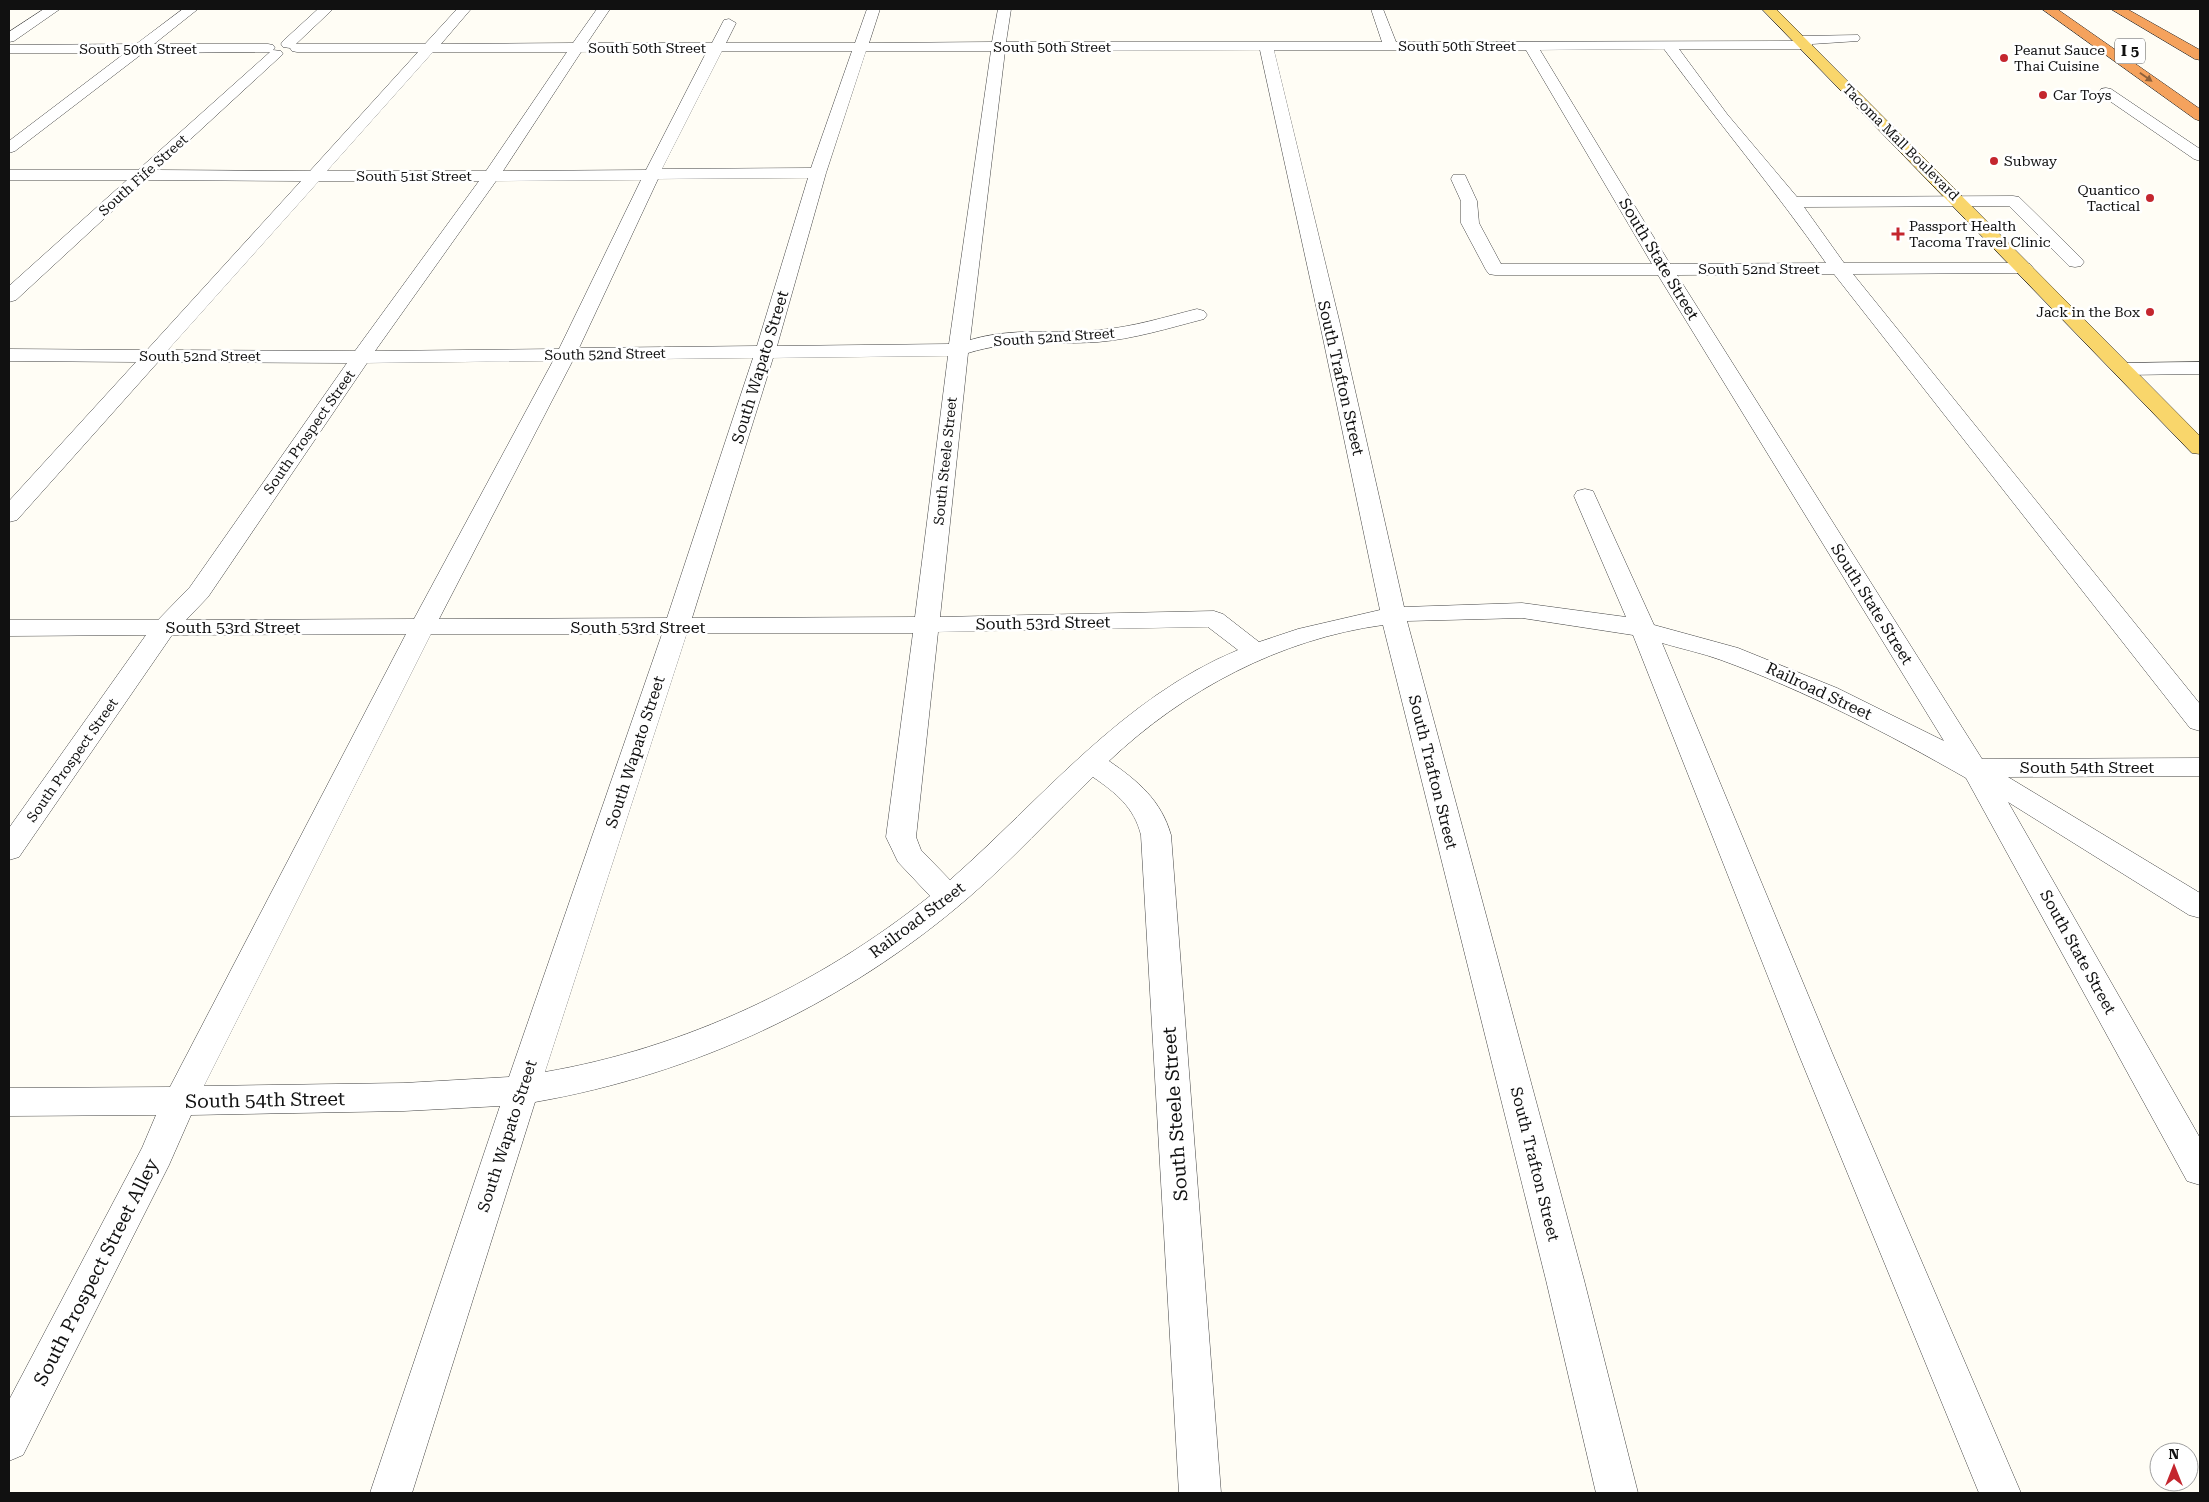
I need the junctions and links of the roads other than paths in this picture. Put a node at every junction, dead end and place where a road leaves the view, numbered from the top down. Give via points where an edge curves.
1 (53, 9) edge
2 (191, 9) edge
3 (326, 9) edge
4 (464, 9) edge
5 (603, 9) edge
6 (873, 9) edge
7 (1004, 9) edge
8 (1377, 9) edge
9 (1769, 9) edge
10 (2049, 9) edge
11 (2059, 9) edge
12 (2118, 9) edge
13 (729, 23) dead end
14 (9, 38) edge
15 (1853, 38) dead end
16 (1803, 43) junction
17 (1391, 46) junction
18 (1530, 46) junction
19 (1668, 46) junction
20 (717, 47) junction
21 (998, 47) junction
22 (1266, 47) junction
23 (428, 48) junction
24 (575, 48) junction
25 (860, 48) junction
26 (9, 49) edge
27 (138, 49) junction
28 (282, 49) junction
29 (2197, 53) edge
30 (2150, 64) dead end
31 (2106, 92) dead end
32 (2200, 116) edge
33 (9, 148) edge
34 (2200, 156) edge
35 (818, 173) junction
36 (652, 174) junction
37 (9, 175) edge
38 (143, 175) junction
39 (315, 175) junction
40 (491, 176) junction
41 (1459, 179) dead end
42 (1960, 201) junction
43 (1792, 202) junction
44 (2021, 265) junction
45 (1839, 268) junction
46 (1664, 269) junction
47 (9, 296) edge
48 (1198, 315) dead end
49 (958, 350) junction
50 (765, 352) junction
51 (9, 355) edge
52 (152, 355) junction
53 (566, 355) junction
54 (361, 357) junction
55 (2122, 368) junction
56 (2200, 368) edge
57 (2200, 448) edge
58 (1585, 496) dead end
59 (9, 515) edge
60 (1393, 615) junction
61 (927, 625) junction
62 (165, 627) junction
63 (422, 627) junction
64 (676, 627) junction
65 (1641, 627) junction
66 (9, 628) edge
67 (1256, 652) junction
68 (2200, 722) edge
69 (1091, 762) junction
70 (2200, 766) edge
71 (1974, 768) junction
72 (9, 850) edge
73 (950, 897) junction
74 (2200, 907) edge
75 (522, 1090) junction
76 (180, 1101) junction
77 (9, 1102) edge
78 (2200, 1170) edge
79 (9, 1441) edge
80 (391, 1493) edge
81 (1200, 1493) edge
82 (1617, 1493) edge
83 (2000, 1493) edge

1 - 14 street
2 - 27 street
3 - 28 street, South Fife Street
4 - 23 street
5 - 24 street, South Prospect Street
6 - 25 street, South Wapato Street
7 - 21 street, South Steele Street
8 - 17 street
9 - 16 main road, Tacoma Mall Boulevard
10 -> 32 highway
11 - 30 highway, I 5
12 - 29 highway, I 5
13 - 20 street, South Prospect Street Alley
15 - 16 street, South 50th Street
16 - 19 street, South 50th Street
16 - 42 main road, Tacoma Mall Boulevard
17 - 18 street, South 50th Street
17 - 22 street, South 50th Street
18 - 19 street, South 50th Street
18 - 46 street, South State Street
19 - 43 street
20 - 24 street, South 50th Street
20 - 25 street, South 50th Street
20 - 36 street, South Prospect Street Alley
21 - 22 street, South 50th Street
21 - 25 street, South 50th Street
21 - 49 street, South Steele Street
22 - 60 street, South Trafton Street
23 - 24 street, South 50th Street
23 - 28 street, South 50th Street
23 - 39 street
24 - 40 street, South Prospect Street
25 - 35 street, South Wapato Street
26 - 27 street, South 50th Street
27 - 28 street, South 50th Street
27 - 33 street
28 - 38 street, South Fife Street
31 - 34 street
35 - 36 street, South 51st Street
35 - 50 street, South Wapato Street
36 - 40 street, South 51st Street
36 - 53 street, South Prospect Street Alley
37 - 38 street, South 51st Street
38 - 39 street, South 51st Street
38 - 47 street, South Fife Street
39 - 40 street, South 51st Street
39 - 52 street
40 - 54 street, South Prospect Street
41 - 46 street, South 52nd Street via 1469,201 1470,223 1495,270
42 - 43 street
42 - 44 main road, Tacoma Mall Boulevard
42 - 44 street, South 52nd Street via 2013,201 2075,262
43 - 45 street
44 - 45 street, South 52nd Street
44 - 55 main road, Tacoma Mall Boulevard
45 - 46 street, South 52nd Street
45 - 68 street
46 - 71 street, South State Street
48 - 49 street, South 52nd Street via 1153,328 1108,334 990,340
49 - 50 street, South 52nd Street
49 - 61 street, South Steele Street
50 - 53 street, South 52nd Street
50 - 64 street, South Wapato Street
51 - 52 street, South 52nd Street
52 - 54 street, South 52nd Street
52 - 59 street
53 - 54 street, South 52nd Street
53 - 63 street, South Prospect Street Alley
54 - 62 street, South Prospect Street via 199,592
55 - 56 street
55 - 57 main road, Tacoma Mall Boulevard
58 - 65 street
60 - 65 street, Railroad Street via 1433,610 1509,610
60 - 67 street, Railroad Street via 1328,628
60 - 82 street, South Trafton Street
61 - 64 street, South 53rd Street
61 - 67 street, South 53rd Street via 1214,619
61 - 73 street, South Steele Street via 900,837 908,855
62 - 63 street, South 53rd Street
62 - 66 street, South 53rd Street
62 - 72 street, South Prospect Street
63 - 64 street, South 53rd Street
63 - 76 street, South Prospect Street Alley
64 - 75 street, South Wapato Street
65 - 71 street, Railroad Street via 1729,653 1795,678
65 - 83 street
67 - 69 street, Railroad Street via 1185,689 1145,716
69 - 73 street, Railroad Street via 985,867
69 - 81 street, South Steele Street via 1141,801 1153,821 1156,835
70 - 71 street, South 54th Street
71 - 74 street, Railroad Street
71 - 78 street, South State Street
73 - 75 street, Railroad Street via 843,974 729,1031 656,1060
75 - 76 street, South 54th Street via 430,1097
75 - 80 street, South Wapato Street
76 - 77 street, South 54th Street
76 - 79 street, South Prospect Street Alley via 157,1154

